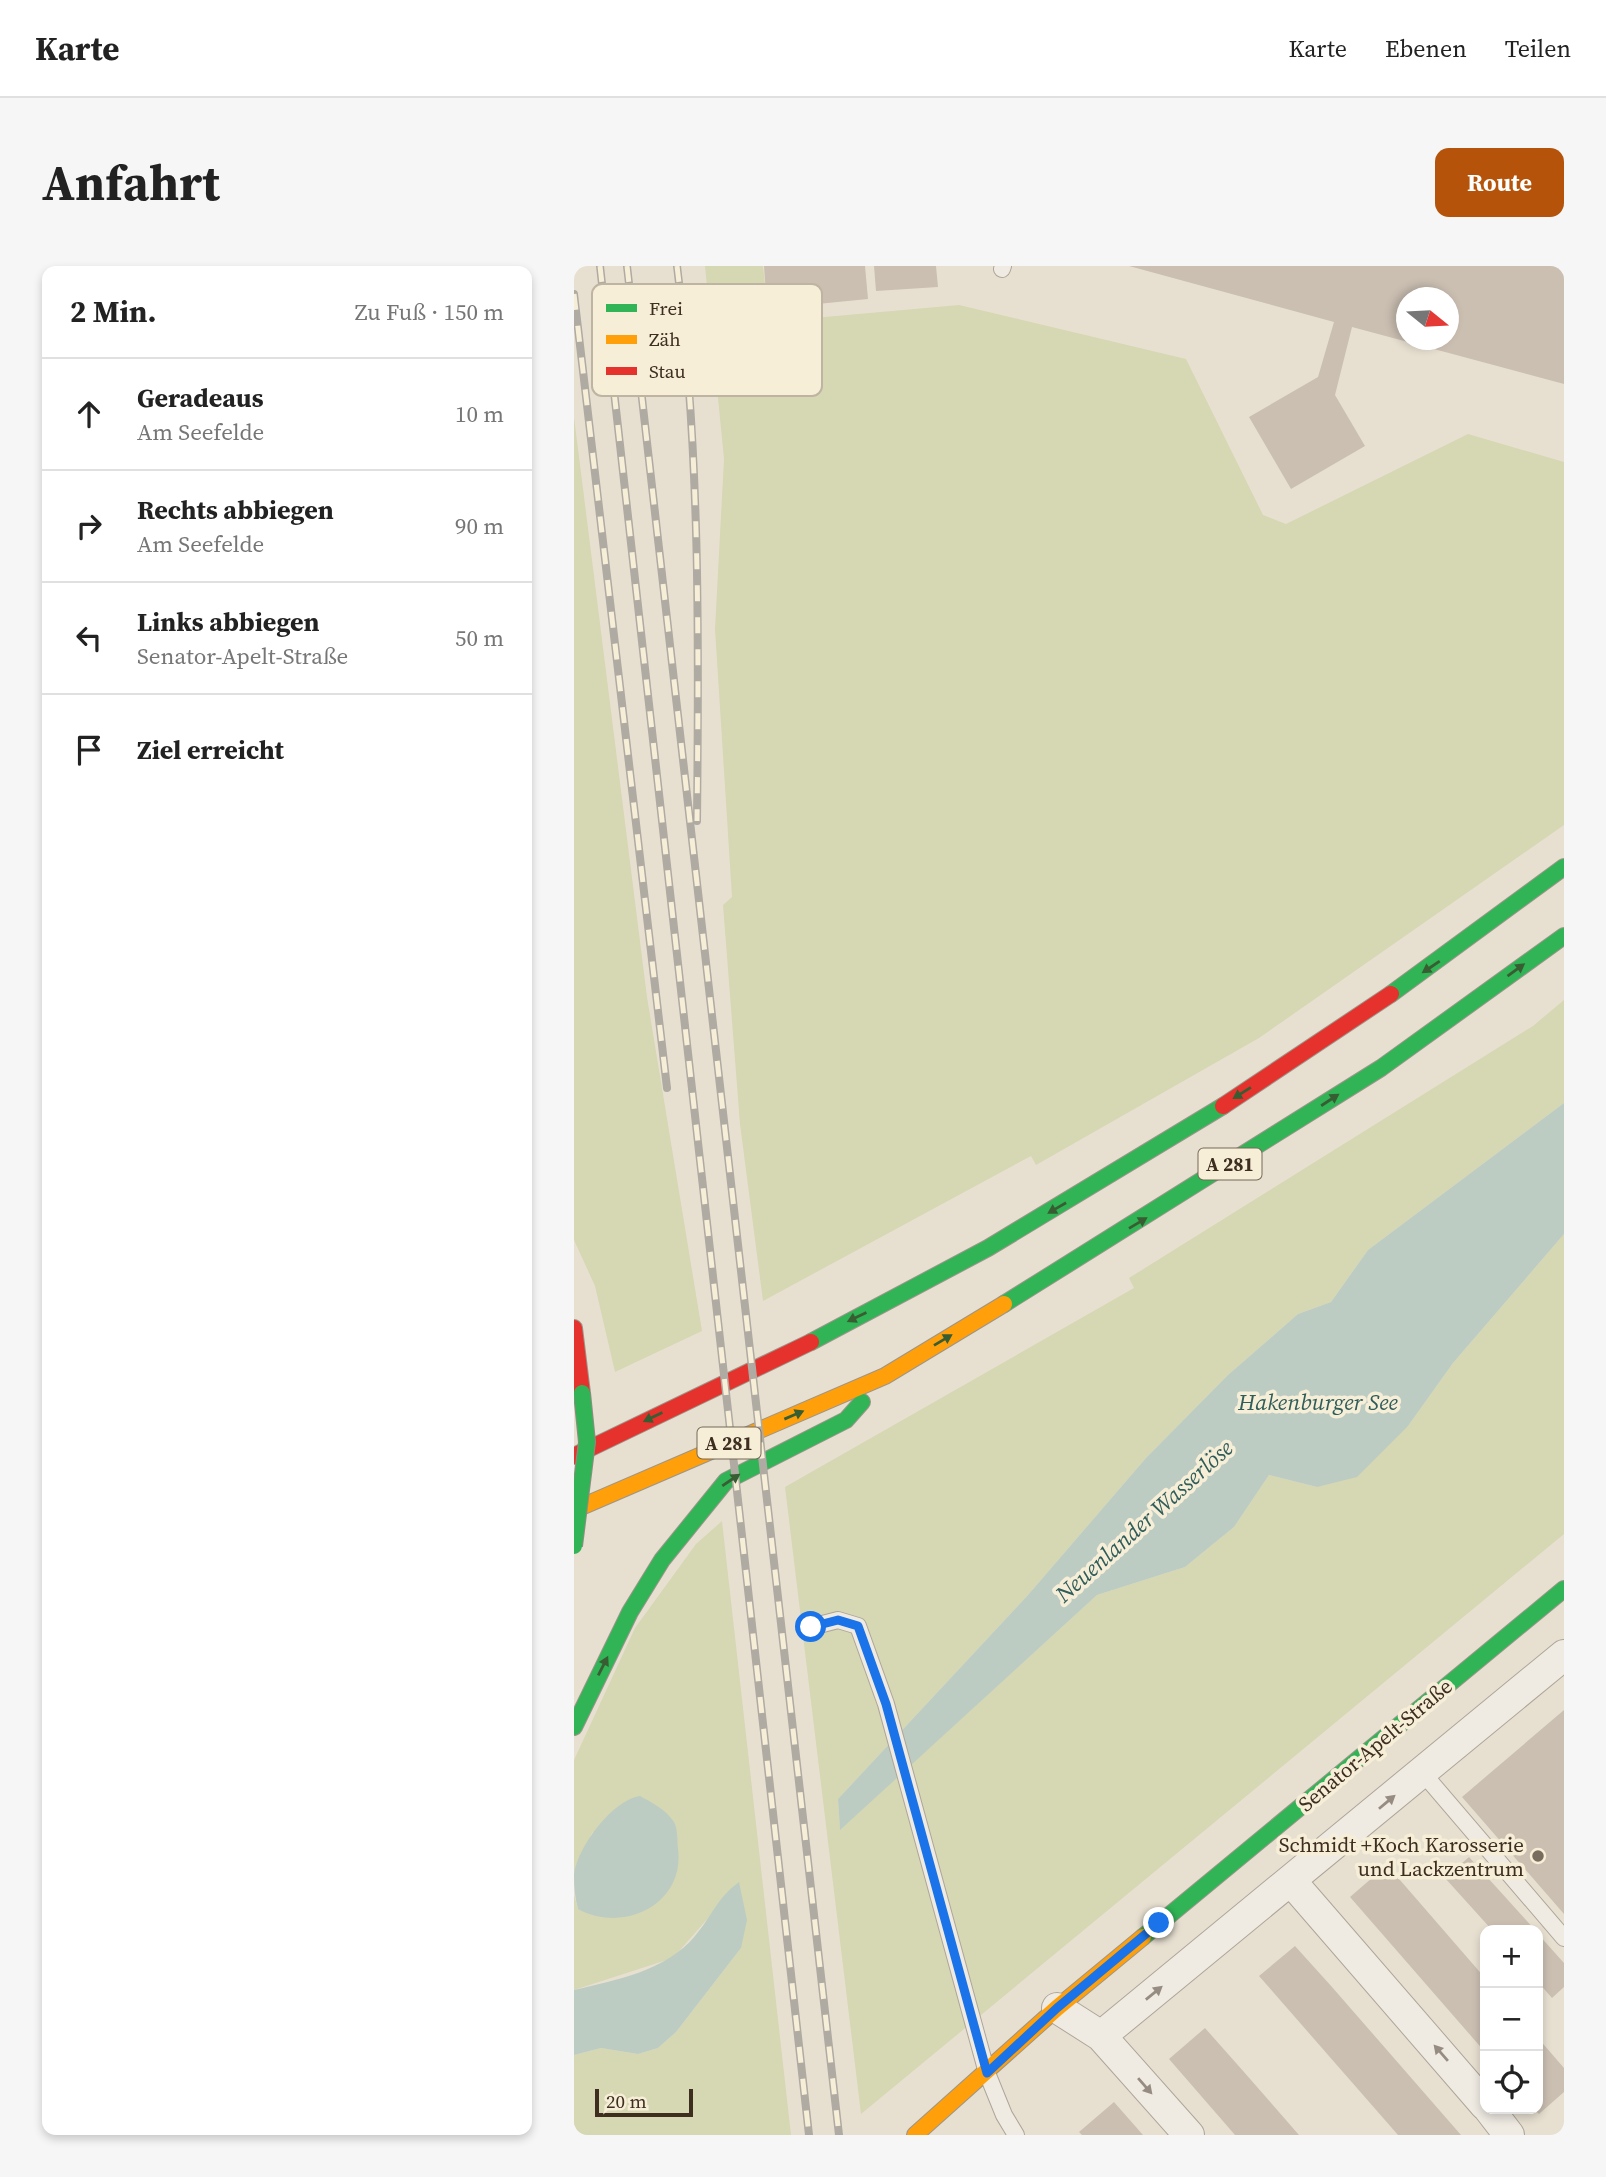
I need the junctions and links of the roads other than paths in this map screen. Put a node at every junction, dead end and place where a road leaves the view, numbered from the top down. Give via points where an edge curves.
1 (1564, 867) edge
2 (1564, 936) edge
3 (574, 1328) edge
4 (885, 1376) junction
5 (574, 1456) edge
6 (574, 1510) edge
7 (574, 1546) edge
8 (1564, 1588) edge
9 (811, 1627) dead end
10 (1564, 1655) edge
11 (574, 1727) edge
12 (1422, 1773) junction
13 (1291, 1881) junction
14 (1564, 1938) edge
15 (1057, 2008) junction
16 (1101, 2036) junction
17 (987, 2073) junction
18 (1480, 2099) edge
19 (1493, 2114) edge
20 (915, 2135) edge
21 (1016, 2135) edge
22 (1189, 2135) edge
23 (1509, 2135) edge

1 -> 5 main road, A 281 via 1460,947 1293,1060 1065,1203 901,1295
4 -> 2 main road, A 281 via 1381,1068
3 - 7 main road, bridge via 587,1442
6 -> 4 main road, A 281
11 -> 4 main road via 656,1570 726,1481 846,1420
8 - 15 main road, Senator-Apelt-Straße
9 - 17 lane via 838,1620 858,1626 894,1732
10 - 12 street
13 -> 12 street
12 - 14 lane
16 -> 13 street
18 -> 13 street
15 - 16 street
15 - 17 main road, Senator-Apelt-Straße
16 -> 22 street
17 - 20 main road, Senator-Apelt-Straße
17 - 21 lane
19 - 23 street

